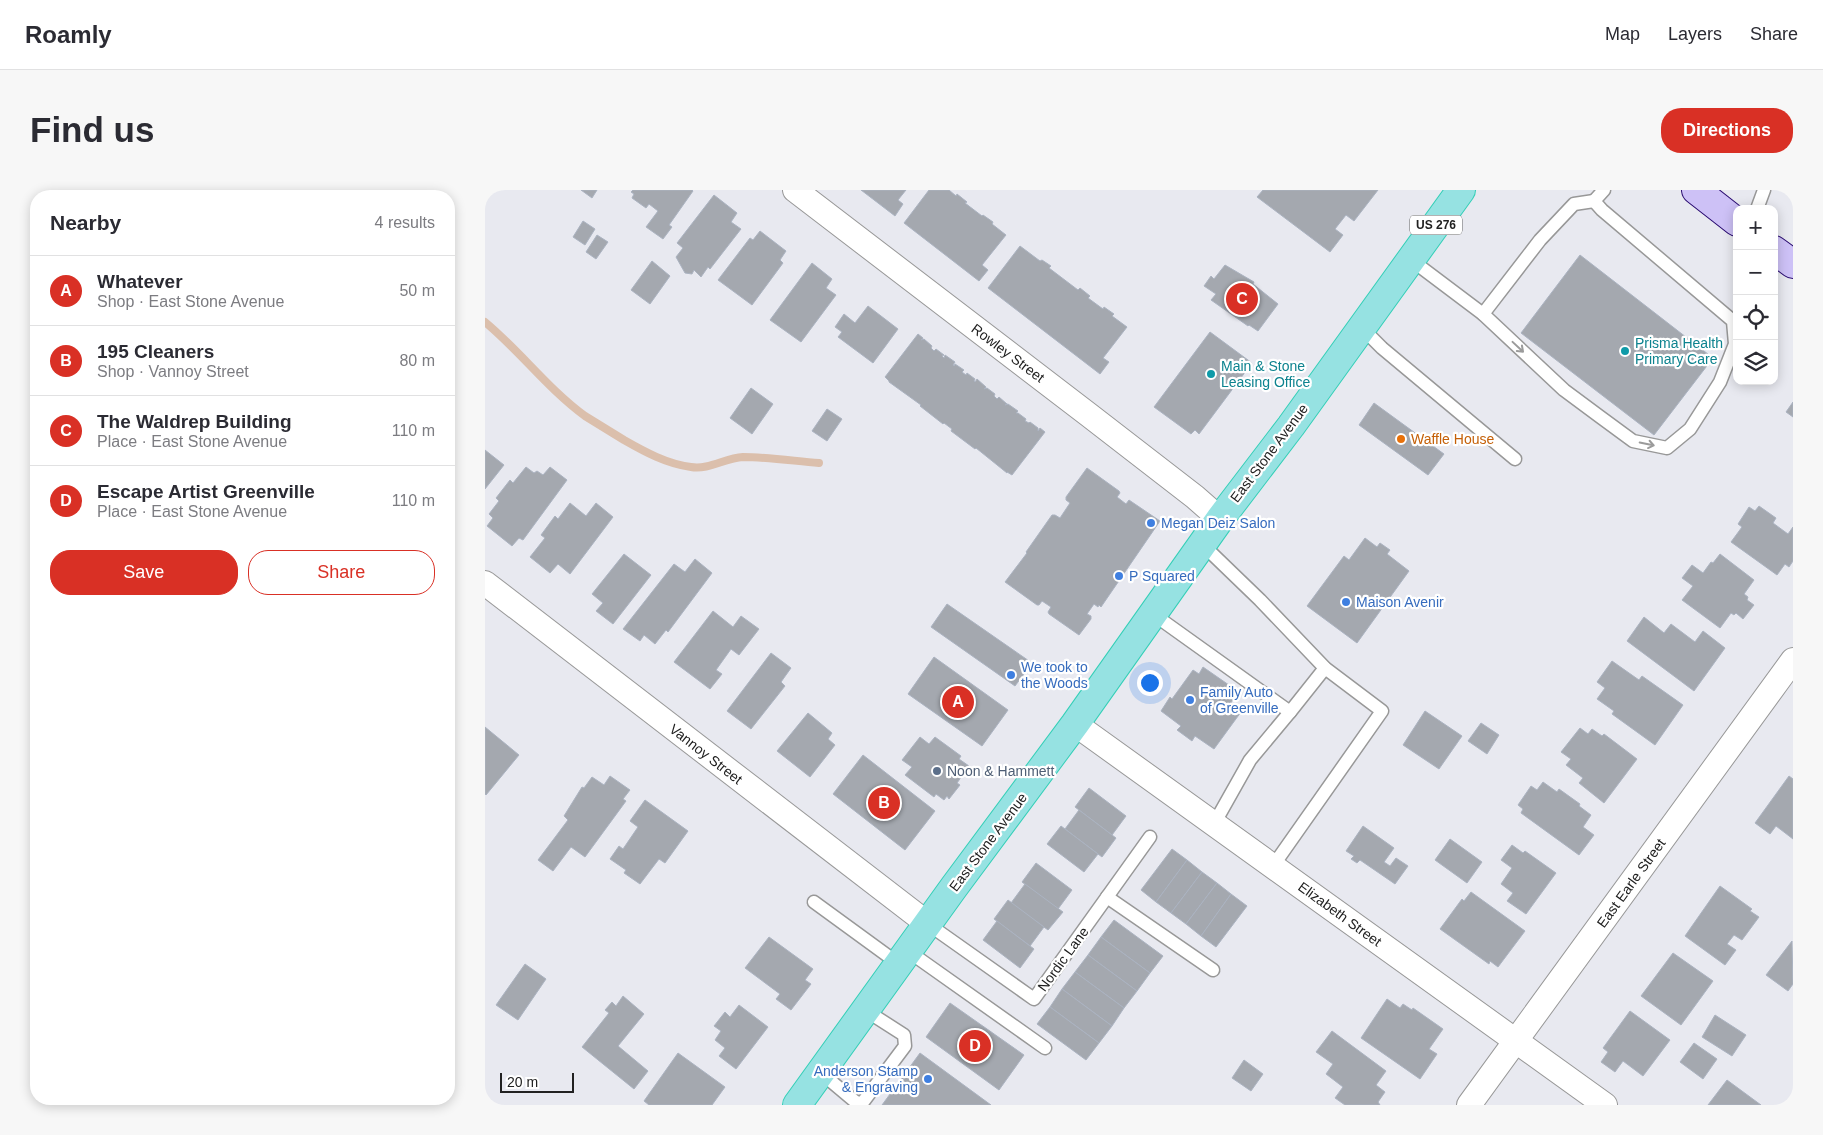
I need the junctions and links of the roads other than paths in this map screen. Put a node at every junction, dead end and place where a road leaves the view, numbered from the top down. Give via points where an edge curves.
1 (795, 190) edge
2 (1461, 190) edge
3 (1604, 190) edge
4 (1696, 190) edge
5 (1764, 190) edge
6 (1595, 201) junction
7 (1758, 205) edge
8 (1733, 219) edge
9 (1778, 253) edge
10 (1410, 260) junction
11 (1793, 264) edge
12 (1483, 314) junction
13 (1361, 328) junction
14 (1515, 459) dead end
15 (1220, 519) junction
16 (1203, 544) junction
17 (485, 583) edge
18 (1153, 614) junction
19 (1793, 660) edge
20 (1325, 668) junction
21 (1290, 712) junction
22 (1075, 724) junction
23 (1213, 824) junction
24 (1150, 837) dead end
25 (1273, 866) junction
26 (1107, 897) junction
27 (814, 902) dead end
28 (928, 924) junction
29 (903, 958) junction
30 (1213, 970) dead end
31 (865, 1010) junction
32 (1516, 1041) junction
33 (1045, 1048) dead end
34 (820, 1072) junction
35 (799, 1104) edge
36 (1469, 1105) edge
37 (1605, 1105) edge

1 - 15 street, Rowley Street via 1104,426
2 - 10 highway, East Stone Avenue / US 276
3 - 6 lane
4 - 8 street
5 - 7 lane
6 - 12 lane via 1574,204 1540,240
12 -> 6 lane via 1564,390 1633,441 1667,448 1690,429 1720,382 1735,344 1733,321
9 - 11 street
10 - 12 lane
10 - 13 highway, East Stone Avenue / US 276
13 - 14 lane
13 - 15 highway, East Stone Avenue / US 276
15 - 16 highway, East Stone Avenue / US 276
16 - 18 highway, East Stone Avenue / US 276
16 - 20 lane
17 - 28 street, Vannoy Street
18 - 21 lane
18 - 22 highway, East Stone Avenue / US 276
19 - 32 street, East Earle Street
20 - 21 lane
20 - 25 lane via 1382,711
21 - 23 lane via 1250,760
22 - 23 street, Elizabeth Street
22 - 28 highway, East Stone Avenue / US 276
23 - 25 street, Elizabeth Street
24 - 26 lane, Nordic Lane
25 - 32 street, Elizabeth Street
26 - 28 lane, Nordic Lane via 1034,999
26 - 30 lane
27 - 29 lane
28 - 29 highway, East Stone Avenue / US 276
29 - 31 highway, East Stone Avenue / US 276
29 - 33 lane
31 - 34 highway, East Stone Avenue / US 276
31 - 34 lane via 904,1036 905,1046 863,1102 857,1103
32 - 36 street, East Earle Street
32 - 37 street, Elizabeth Street
34 - 35 highway, East Stone Avenue / US 276

